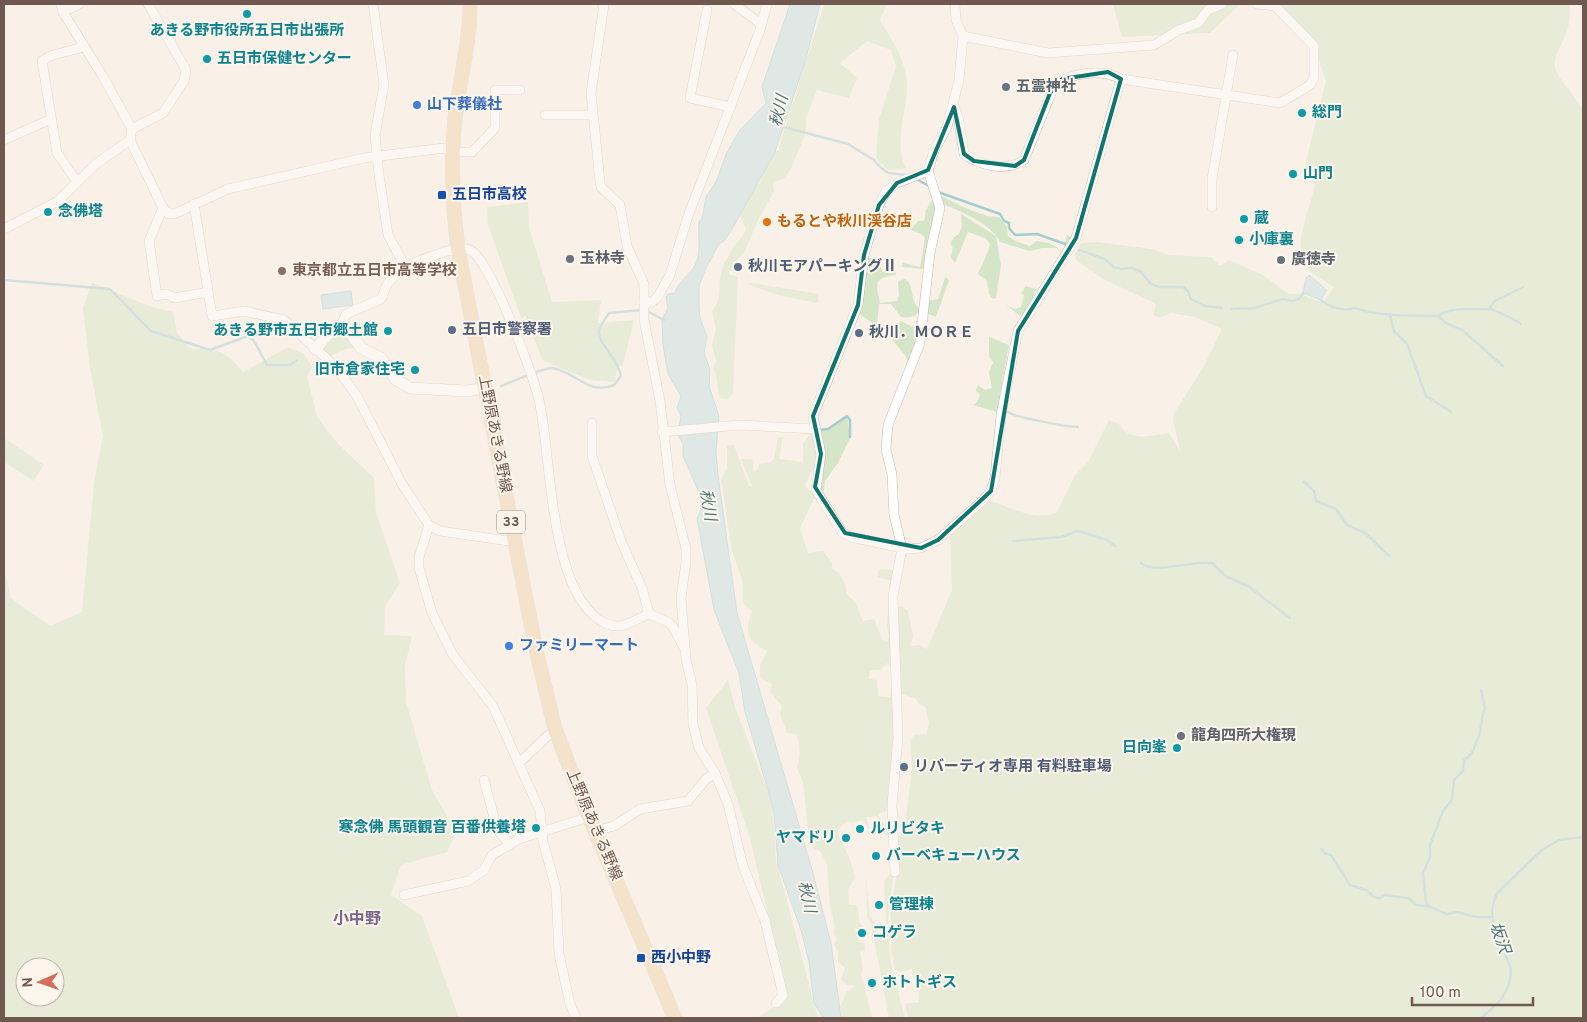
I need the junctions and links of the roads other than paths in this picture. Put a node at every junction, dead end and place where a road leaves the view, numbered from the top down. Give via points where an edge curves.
1 (78, 4) edge
2 (148, 4) edge
3 (373, 4) edge
4 (470, 4) edge
5 (604, 4) edge
6 (734, 4) edge
7 (767, 4) edge
8 (955, 4) edge
9 (1222, 4) edge
10 (1257, 4) edge
11 (62, 8) edge
12 (707, 10) dead end
13 (762, 24) junction
14 (963, 36) junction
15 (83, 47) junction
16 (1233, 55) dead end
17 (1121, 78) junction
18 (520, 90) dead end
19 (1226, 95) junction
20 (730, 107) junction
21 (954, 107) junction
22 (544, 115) dead end
23 (592, 115) junction
24 (51, 119) junction
25 (132, 129) junction
26 (4, 140) edge
27 (130, 140) junction
28 (452, 152) junction
29 (377, 157) junction
30 (928, 171) junction
31 (77, 182) junction
32 (194, 204) junction
33 (1212, 207) dead end
34 (163, 208) junction
35 (4, 229) edge
36 (458, 249) junction
37 (406, 268) junction
38 (208, 292) junction
39 (644, 307) junction
40 (341, 326) junction
41 (316, 349) junction
42 (485, 388) junction
43 (592, 423) dead end
44 (815, 429) junction
45 (665, 432) junction
46 (429, 525) junction
47 (515, 542) junction
48 (902, 548) junction
49 (649, 614) junction
50 (686, 648) junction
51 (555, 729) junction
52 (520, 762) junction
53 (715, 773) junction
54 (484, 780) dead end
55 (589, 817) junction
56 (542, 831) junction
57 (595, 831) junction
58 (510, 844) junction
59 (895, 872) dead end
60 (404, 895) dead end
61 (776, 1003) dead end
62 (574, 1017) edge
63 (675, 1018) edge

1 - 11 street
2 - 25 street via 186,70 184,81 163,112
3 - 29 street via 384,85 375,135
4 - 28 main road, 上野原あきる野線 / 33
5 - 23 street via 591,93
6 - 13 street
7 - 13 street
8 - 14 street via 956,20
9 - 14 street via 1208,10 1198,23 1154,45 1048,54
10 - 19 street via 1275,6 1314,46 1314,77 1310,85 1280,102
11 - 15 street
12 - 20 street via 690,98
13 - 20 street
14 - 21 street
15 - 24 street via 42,61
15 - 25 street
16 - 19 street
17 - 19 street
17 - 21 street via 1108,72 1062,79 1050,93 1024,160 1008,168 974,161 964,154
17 - 48 street via 1076,238 1018,330 1001,415 991,491 930,545
18 - 28 street via 495,90 495,128 472,152
19 - 33 street via 1212,179
20 - 39 street via 688,216 670,275 657,298
21 - 30 street
22 - 23 street
23 - 39 street via 601,187 620,205 627,246 644,284
24 - 26 street
24 - 31 street via 58,153
25 - 27 street
27 - 31 street
27 - 34 street
28 - 29 street via 444,148
28 - 36 main road, 上野原あきる野線 / 33 via 452,199
29 - 32 street via 228,189
29 - 37 street via 388,234
30 - 44 street via 897,183 882,198 864,255 858,305 813,416
30 - 48 street via 940,208 929,260 920,343 885,437 894,515
31 - 35 street via 51,206
32 - 34 street via 174,214
32 - 38 street
34 - 38 street via 149,242 157,296 167,294 176,298
36 - 37 street
36 - 42 main road, 上野原あきる野線 / 33
36 - 49 street via 472,252 490,274 534,381 543,417 554,525 571,583 581,600 608,625 625,626
37 - 40 street via 389,282 381,299 346,314
38 - 41 street via 212,316 244,311 275,316 284,320
39 - 45 street
40 - 41 street via 331,330
40 - 42 street via 349,330 361,348 381,358 395,379 410,388 467,391
41 - 46 street via 347,380 402,484
42 - 47 main road, 上野原あきる野線 / 33
43 - 49 street via 592,456 620,541 639,580
44 - 45 street via 732,426
44 - 48 street via 821,454 816,490 839,528 851,537
45 - 50 street via 670,485 686,549 681,599
46 - 47 street via 440,531
46 - 52 street via 419,568 432,612 453,655 494,706
47 - 51 main road, 上野原あきる野線 / 33 via 543,687
48 - 59 street via 893,596 898,737 892,805
49 - 50 street via 673,626
50 - 53 street via 692,685 693,724 699,748
51 - 52 street
51 - 55 main road, 上野原あきる野線 / 33
52 - 56 street via 540,811
53 - 57 street via 688,801 640,809 614,826
53 - 61 street via 728,804 743,866 765,921 783,995
54 - 58 street via 497,829
55 - 56 street
55 - 57 main road, 上野原あきる野線 / 33
56 - 58 street
56 - 62 street via 556,889 559,954
57 - 63 main road, 上野原あきる野線 / 33
58 - 60 street via 492,856 484,870 468,881

